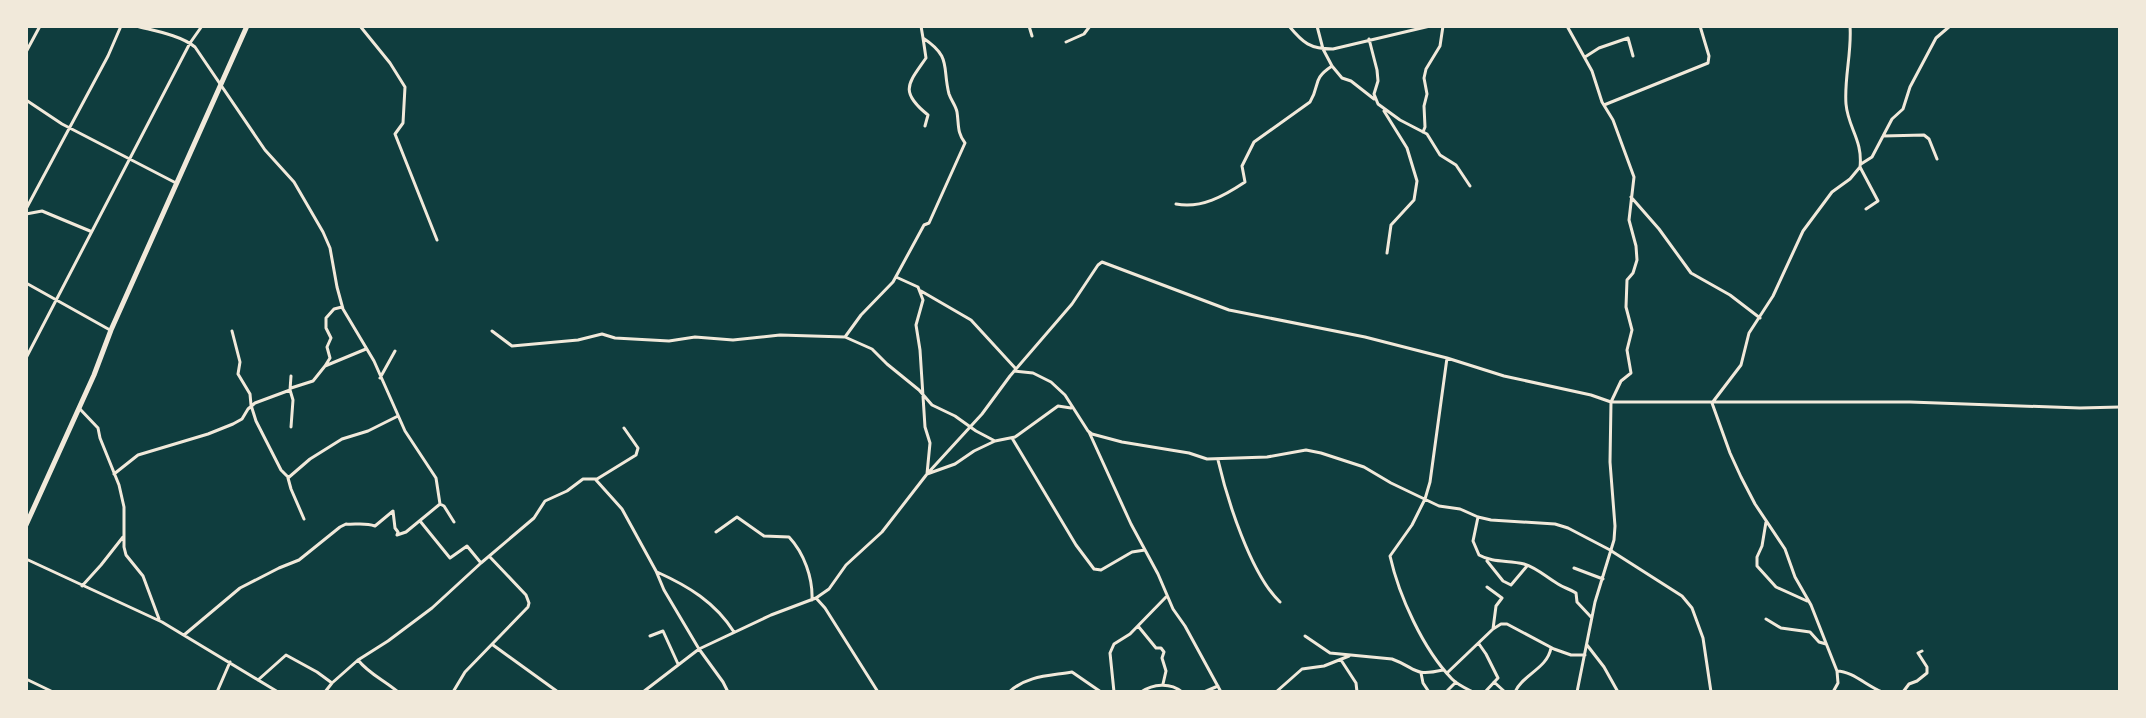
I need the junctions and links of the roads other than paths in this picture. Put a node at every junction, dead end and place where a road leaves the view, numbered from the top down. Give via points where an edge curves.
1 (40, 26) edge
2 (121, 26) edge
3 (136, 26) edge
4 (202, 26) edge
5 (247, 26) edge
6 (360, 26) edge
7 (921, 26) edge
8 (1029, 26) edge
9 (1090, 26) edge
10 (1289, 26) edge
11 (1317, 26) edge
12 (1430, 26) edge
13 (1443, 26) edge
14 (1567, 26) edge
15 (1700, 26) edge
16 (1850, 26) edge
17 (1950, 26) edge
18 (1032, 36) dead end
19 (923, 38) junction
20 (1369, 39) junction
21 (1066, 42) dead end
22 (190, 43) junction
23 (1323, 49) junction
24 (26, 50) edge
25 (1633, 56) dead end
26 (1585, 57) junction
27 (1332, 66) junction
28 (221, 85) junction
29 (1374, 99) junction
30 (26, 100) edge
31 (1604, 105) junction
32 (1381, 108) junction
33 (925, 126) dead end
34 (70, 127) junction
35 (1423, 132) junction
36 (1883, 136) junction
37 (1937, 159) dead end
38 (130, 161) junction
39 (1861, 166) junction
40 (176, 183) junction
41 (1470, 186) dead end
42 (1631, 197) junction
43 (1176, 204) dead end
44 (1866, 209) dead end
45 (26, 212) edge
46 (91, 232) junction
47 (437, 240) dead end
48 (1387, 253) dead end
49 (896, 277) junction
50 (26, 283) edge
51 (921, 291) junction
52 (56, 300) junction
53 (342, 306) junction
54 (1760, 318) junction
55 (111, 330) junction
56 (232, 331) dead end
57 (492, 331) dead end
58 (845, 337) junction
59 (366, 349) junction
60 (395, 351) dead end
61 (26, 358) edge
62 (1447, 358) junction
63 (325, 366) junction
64 (1015, 370) junction
65 (291, 376) dead end
66 (380, 378) junction
67 (290, 389) junction
68 (923, 395) junction
69 (1611, 402) junction
70 (1712, 403) junction
71 (251, 405) junction
72 (2120, 407) edge
73 (79, 408) junction
74 (1071, 408) junction
75 (398, 416) junction
76 (291, 427) dead end
77 (970, 427) junction
78 (624, 428) dead end
79 (1089, 432) junction
80 (1012, 438) junction
81 (995, 441) junction
82 (1218, 459) junction
83 (114, 474) junction
84 (927, 474) junction
85 (288, 478) junction
86 (596, 480) junction
87 (1425, 499) junction
88 (440, 504) junction
89 (1478, 517) junction
90 (304, 519) dead end
91 (420, 521) junction
92 (1767, 521) junction
93 (454, 522) dead end
94 (26, 525) edge
95 (716, 532) dead end
96 (125, 534) junction
97 (1145, 550) junction
98 (1612, 551) junction
99 (489, 556) junction
100 (26, 559) edge
101 (1485, 559) junction
102 (481, 563) junction
103 (1527, 566) junction
104 (1574, 568) dead end
105 (656, 571) junction
106 (1603, 579) junction
107 (82, 586) junction
108 (1487, 587) dead end
109 (1168, 596) junction
110 (814, 599) junction
111 (1280, 602) dead end
112 (1810, 603) junction
113 (1592, 617) junction
114 (1766, 619) dead end
115 (159, 620) junction
116 (1138, 626) junction
117 (1493, 629) junction
118 (734, 632) junction
119 (184, 635) junction
120 (650, 636) dead end
121 (1305, 636) dead end
122 (493, 644) junction
123 (1479, 644) junction
124 (1826, 644) junction
125 (1587, 645) junction
126 (1551, 648) junction
127 (699, 649) junction
128 (1922, 651) dead end
129 (1585, 655) junction
130 (1350, 656) junction
131 (358, 660) junction
132 (1341, 660) junction
133 (230, 662) junction
134 (678, 664) junction
135 (1837, 671) junction
136 (1446, 672) junction
137 (1421, 673) junction
138 (26, 679) edge
139 (258, 680) junction
140 (1456, 682) junction
141 (1494, 682) junction
142 (332, 683) junction
143 (1163, 684) junction
144 (1218, 686) junction
145 (647, 691) edge
146 (53, 692) edge
147 (217, 692) edge
148 (278, 692) edge
149 (325, 692) edge
150 (398, 692) edge
151 (453, 692) edge
152 (558, 692) edge
153 (728, 692) edge
154 (878, 692) edge
155 (1009, 692) edge
156 (1101, 692) edge
157 (1114, 692) edge
158 (1141, 692) edge
159 (1182, 692) edge
160 (1204, 692) edge
161 (1221, 692) edge
162 (1276, 692) edge
163 (1357, 692) edge
164 (1429, 692) edge
165 (1446, 692) edge
166 (1473, 692) edge
167 (1485, 692) edge
168 (1505, 692) edge
169 (1515, 692) edge
170 (1577, 692) edge
171 (1618, 692) edge
172 (1711, 692) edge
173 (1833, 692) edge
174 (1882, 692) edge
175 (1903, 692) edge

1 - 24 street
2 - 34 street
3 - 22 street
4 - 22 street
5 - 28 main road
6 - 47 street via 405,87 403,123 395,134
7 - 19 street
8 - 18 street
9 - 21 street
10 - 23 street via 1304,43
11 - 23 street
12 - 20 street
13 - 35 street via 1440,46 1424,78
14 - 26 street
15 - 31 street via 1708,63
16 - 39 street via 1846,107
17 - 36 street via 1936,38 1903,109
19 - 33 street via 926,58 909,83 911,96 928,115
19 - 49 street via 936,47 946,65 965,143 929,223
20 - 23 street
20 - 29 street via 1378,81
22 - 28 street
22 - 38 street
23 - 27 street
25 - 26 street via 1628,38
26 - 31 street
27 - 29 street
27 - 43 street via 1320,74 1310,102 1254,142 1242,166 1245,182 1204,204
28 - 40 main road
28 - 53 street via 294,182 323,232
29 - 32 street
30 - 34 street
31 - 42 street via 1634,175
32 - 35 street
32 - 48 street via 1407,148 1417,181 1414,200 1391,225
34 - 38 street
34 - 45 street
35 - 41 street
36 - 37 street via 1924,135
36 - 39 street
38 - 40 street
38 - 46 street
39 - 44 street via 1878,201
39 - 54 street via 1833,190 1803,231
40 - 55 main road
42 - 54 street via 1691,273
42 - 69 street via 1629,220 1637,260 1628,278 1626,307 1632,330 1627,350 1631,371
45 - 46 street via 42,211
46 - 52 street
49 - 51 street
49 - 58 street
50 - 52 street
51 - 64 street via 967,317
51 - 68 street via 916,325
52 - 55 street
52 - 61 street
53 - 59 street
53 - 63 street via 326,318 331,338
54 - 70 street via 1749,333 1737,372
55 - 73 main road
56 - 71 street via 238,374
57 - 58 street via 512,346 602,334 669,341
58 - 68 street via 872,349
59 - 63 street
59 - 66 street
60 - 66 street
62 - 64 street via 1229,310 1102,262
62 - 69 street
62 - 87 street
63 - 67 street via 313,381
64 - 74 street via 1048,380
64 - 77 street
65 - 67 street
66 - 75 street
67 - 71 street
67 - 76 street
68 - 77 street
68 - 84 street via 930,443
69 - 70 street
69 - 98 street
70 - 72 street
70 - 92 street via 1741,477
71 - 83 street via 241,421 145,452
71 - 85 street
73 - 83 street via 98,428
73 - 94 main road
74 - 79 street
74 - 80 street via 1055,407
75 - 85 street via 342,439
75 - 88 street via 435,477
77 - 81 street
77 - 84 street
78 - 86 street via 638,452
79 - 82 street
79 - 97 street
80 - 81 street
80 - 97 street via 1094,569
81 - 84 street
82 - 87 street via 1313,451 1356,464
82 - 111 street via 1254,565 1268,592
83 - 96 street
84 - 110 street via 882,532
85 - 90 street
86 - 99 street via 583,479 545,501 534,518
86 - 105 street via 622,509
87 - 89 street
87 - 136 street via 1390,556 1409,611
88 - 91 street
88 - 93 street
89 - 98 street via 1555,524
89 - 101 street via 1473,541
91 - 102 street via 450,558 467,546
91 - 119 street via 397,535 393,511 375,526 346,524 296,562 240,588
92 - 112 street
92 - 112 street via 1757,566 1776,587
95 - 110 street via 737,517 764,536 789,537 813,583
96 - 107 street
96 - 115 street via 126,555 143,576
97 - 109 street
98 - 106 street
98 - 172 street via 1692,608 1703,638
99 - 102 street
99 - 122 street via 529,603
100 - 107 street
101 - 103 street
101 - 103 street via 1510,584
102 - 131 street via 432,608
103 - 113 street via 1576,593 1577,602
104 - 106 street
105 - 118 street via 704,597
105 - 127 street
106 - 113 street
107 - 115 street
108 - 117 street via 1502,598
109 - 116 street
109 - 144 street
110 - 118 street
110 - 154 street
112 - 124 street
113 - 125 street
114 - 124 street via 1781,628 1810,632
115 - 119 street
116 - 143 street via 1164,652
116 - 157 street via 1112,647
117 - 123 street
117 - 126 street via 1507,624
118 - 127 street
119 - 133 street
120 - 134 street via 663,631
121 - 130 street via 1330,653
122 - 151 street
122 - 152 street
123 - 136 street
123 - 141 street via 1497,677
124 - 135 street
125 - 129 street
125 - 171 street
126 - 129 street
126 - 169 street via 1546,662 1518,683
127 - 134 street
127 - 153 street
128 - 175 street via 1918,653 1927,673
129 - 170 street
130 - 132 street
130 - 137 street via 1392,659
131 - 142 street
131 - 150 street
132 - 162 street via 1302,669
132 - 163 street
133 - 139 street
133 - 147 street
134 - 145 street
135 - 173 street
135 - 174 street
136 - 137 street
136 - 140 street
137 - 164 street
138 - 146 street
139 - 142 street via 286,655
139 - 148 street
140 - 165 street
140 - 166 street
141 - 167 street
141 - 168 street
142 - 149 street
143 - 158 street
143 - 159 street
144 - 160 street
144 - 161 street
155 - 156 street via 1032,678 1072,672

